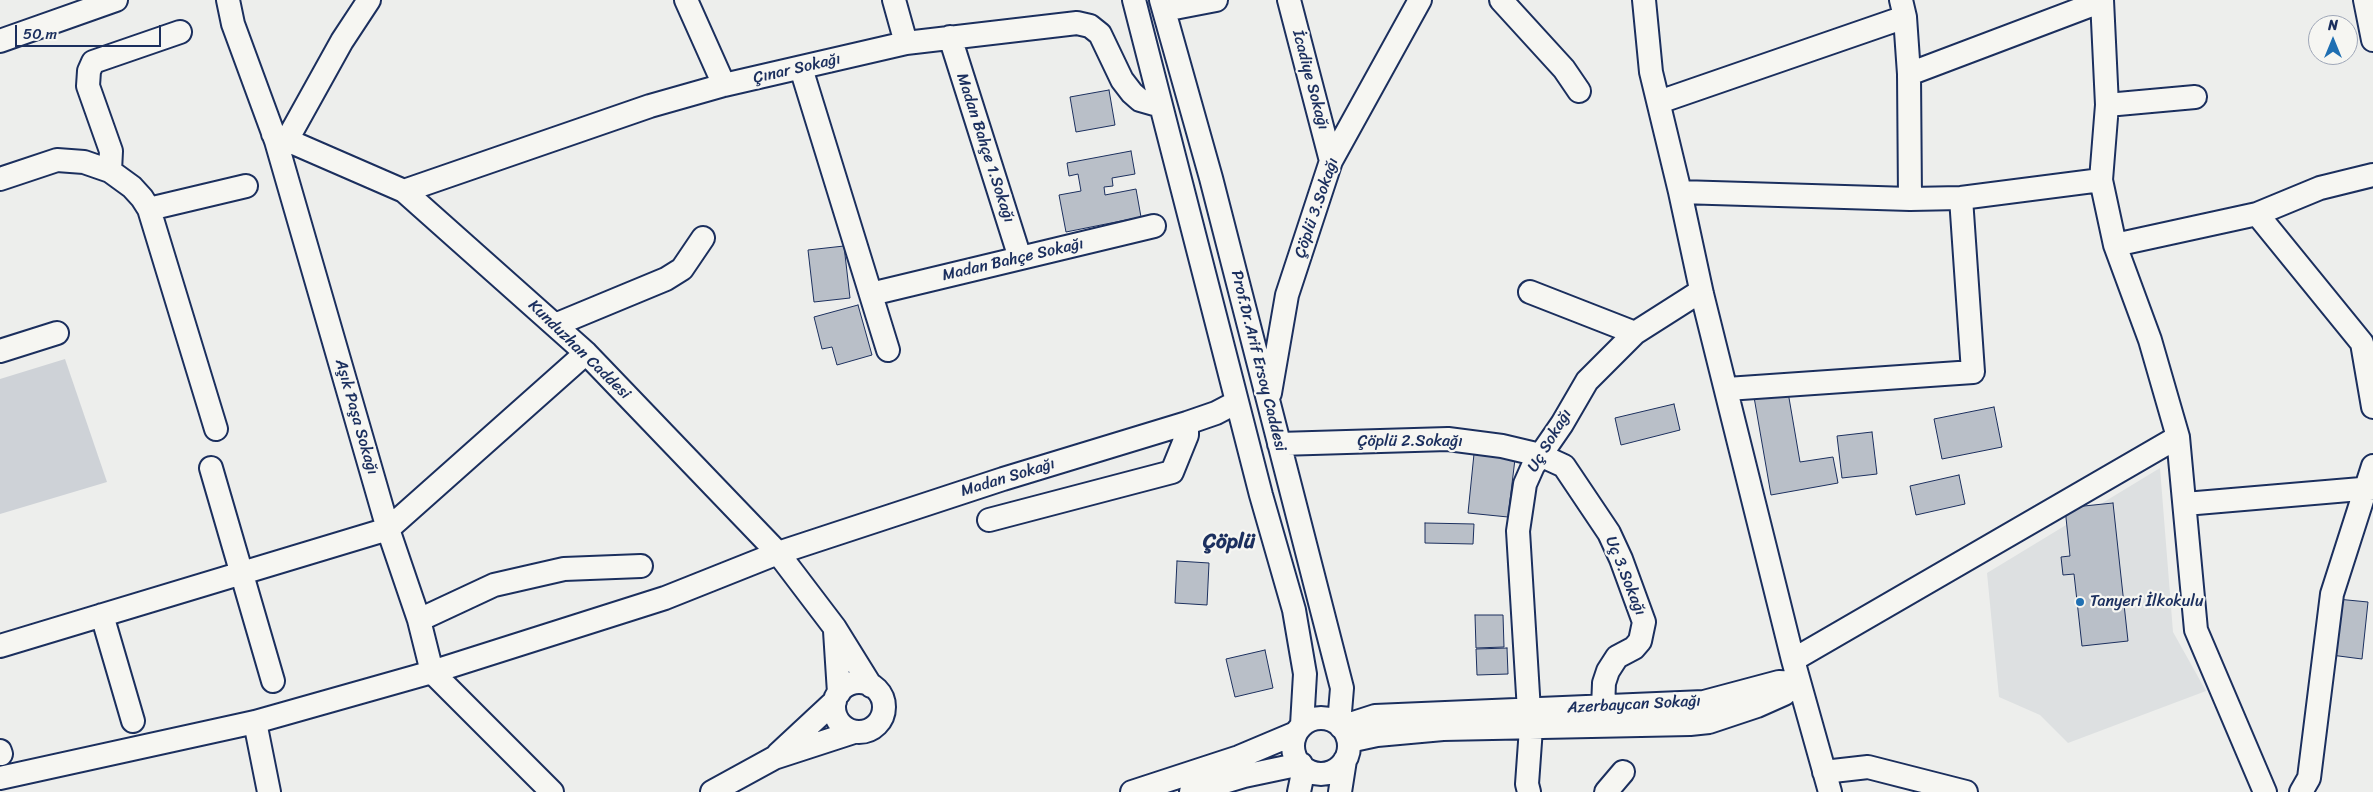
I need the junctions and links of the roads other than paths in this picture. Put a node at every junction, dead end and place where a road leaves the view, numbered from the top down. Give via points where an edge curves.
1 (116, 0) edge
2 (228, 0) edge
3 (369, 0) edge
4 (686, 0) edge
5 (894, 0) edge
6 (1134, 0) edge
7 (1216, 0) edge
8 (1289, 0) edge
9 (1420, 0) edge
10 (1501, 0) edge
11 (1644, 0) edge
12 (2365, 0) edge
13 (2102, 1) edge
14 (1163, 5) edge
15 (1903, 9) edge
16 (180, 32) dead end
17 (950, 37) junction
18 (2373, 40) edge
19 (0, 41) edge
20 (906, 43) junction
21 (801, 68) junction
22 (1909, 74) junction
23 (724, 85) junction
24 (1579, 91) dead end
25 (2195, 97) dead end
26 (1660, 102) junction
27 (2107, 105) junction
28 (1161, 106) junction
29 (280, 137) junction
30 (1331, 161) junction
31 (110, 171) junction
32 (2373, 175) edge
33 (0, 180) edge
34 (2101, 180) junction
35 (246, 186) dead end
36 (404, 191) junction
37 (1680, 192) junction
38 (1962, 198) junction
39 (1910, 199) junction
40 (149, 209) junction
41 (2258, 214) junction
42 (1154, 226) dead end
43 (703, 238) dead end
44 (2115, 245) junction
45 (1020, 258) junction
46 (1701, 291) junction
47 (1530, 292) dead end
48 (871, 294) junction
49 (555, 325) junction
50 (57, 333) dead end
51 (1634, 333) junction
52 (888, 350) dead end
53 (0, 352) edge
54 (586, 353) junction
55 (1727, 389) junction
56 (1238, 402) junction
57 (1269, 404) junction
58 (2373, 407) edge
59 (1187, 423) junction
60 (216, 429) dead end
61 (2178, 437) junction
62 (1279, 444) junction
63 (1540, 455) junction
64 (2373, 466) edge
65 (211, 468) dead end
66 (2369, 488) edge
67 (2185, 504) junction
68 (989, 520) dead end
69 (388, 529) junction
70 (778, 553) junction
71 (641, 566) dead end
72 (242, 573) junction
73 (102, 615) junction
74 (419, 620) junction
75 (835, 628) junction
76 (0, 646) edge
77 (1793, 660) junction
78 (432, 672) junction
79 (273, 681) dead end
80 (871, 686) junction
81 (837, 697) junction
82 (1603, 708) junction
83 (1530, 719) junction
84 (133, 721) dead end
85 (255, 722) junction
86 (1299, 729) junction
87 (854, 732) junction
88 (1344, 738) junction
89 (774, 758) junction
90 (1302, 766) junction
91 (1623, 772) dead end
92 (0, 778) edge
93 (1827, 782) edge
94 (269, 792) edge
95 (552, 792) edge
96 (712, 792) edge
97 (1132, 792) edge
98 (1192, 792) edge
99 (1299, 792) edge
100 (1340, 792) edge
101 (1529, 792) edge
102 (1606, 792) edge
103 (1966, 792) edge
104 (2264, 792) edge
105 (2301, 792) edge

1 - 19 street
2 - 29 street, Aşık Paşa Sokağı via 233,24
3 - 29 street
4 - 23 street
5 - 20 street
6 - 28 street, Prof.Dr.Arif Ersoy Caddesi
7 - 14 street
8 - 30 street, İcadiye Sokağı
9 - 30 street, Çöplü 3.Sokağı
10 - 24 street via 1564,69
11 - 26 street via 1651,72
12 - 18 street
13 - 22 street
13 - 27 street
14 - 57 street, Prof.Dr.Arif Ersoy Caddesi
15 - 22 street
15 - 26 street
16 - 31 street via 93,62 88,86 111,151
17 - 20 street, Çınar Sokağı
17 - 28 street, Çınar Sokağı via 1077,23 1090,26 1100,34 1122,80 1132,93 1140,100
17 - 45 street, Madan Bahçe 1.Sokağı
20 - 21 street, Çınar Sokağı
21 - 23 street, Çınar Sokağı
21 - 48 street
22 - 39 street
23 - 36 street, Çınar Sokağı via 650,106
25 - 27 street
26 - 37 street
27 - 34 street
28 - 56 street, Prof.Dr.Arif Ersoy Caddesi
29 - 36 street, Kunduzhan Caddesi
29 - 69 street, Aşık Paşa Sokağı
30 - 57 street, Çöplü 3.Sokağı via 1287,295
31 - 33 street via 84,162 57,160
31 - 40 street via 132,187
32 - 41 street via 2320,188
34 - 38 street
34 - 44 street
35 - 40 street
36 - 49 street, Kunduzhan Caddesi
37 - 39 street
37 - 46 street
38 - 39 street
38 - 55 street via 1973,372
40 - 60 street
41 - 44 street
41 - 58 street via 2362,343
42 - 45 street, Madan Bahçe Sokağı
43 - 49 street via 682,269 666,279
44 - 61 street via 2150,340
45 - 48 street, Madan Bahçe Sokağı
46 - 51 street, Uç Sokağı
46 - 55 street
47 - 51 street
48 - 52 street
49 - 54 street, Kunduzhan Caddesi
50 - 53 street
51 - 63 street, Uç Sokağı via 1587,381
54 - 69 street
54 - 70 street, Kunduzhan Caddesi
55 - 77 street
56 - 59 street, Madan Sokağı
56 - 86 street, Prof.Dr.Arif Ersoy Caddesi via 1294,610 1302,652 1305,674
57 - 62 street, Prof.Dr.Arif Ersoy Caddesi
59 - 68 street via 1187,435 1172,472
59 - 70 street, Madan Sokağı
61 - 67 street
61 - 77 street
62 - 63 street, Çöplü 2.Sokağı via 1448,439
62 - 88 street, Prof.Dr.Arif Ersoy Caddesi via 1342,688
63 - 82 street, Uç 3.Sokağı via 1564,466 1609,533 1643,617 1644,633 1640,641 1617,657 1608,671
63 - 83 street, Uç Sokağı via 1525,484 1518,531
64 - 66 street
65 - 72 street
66 - 67 street
66 - 105 street via 2332,594 2309,778
67 - 104 street via 2196,630
69 - 72 street
69 - 74 street, Aşık Paşa Sokağı
70 - 75 street, Kunduzhan Caddesi
70 - 78 street, Madan Sokağı via 665,598
71 - 74 street via 564,569 494,585
72 - 73 street
72 - 79 street
73 - 76 street
73 - 84 street
74 - 78 street, Aşık Paşa Sokağı
75 - 80 street, Kunduzhan Caddesi
75 - 81 street
77 - 93 street
78 - 85 street, Madan Sokağı
78 - 95 street
80 - 81 street via 859,682 851,684
80 - 87 street via 881,694 884,702 882,718 870,730
81 - 87 street via 836,717
81 - 89 street
82 - 83 street, Azerbaycan Sokağı
82 - 83 street, Azerbaycan Sokağı via 1704,702 1779,682 1797,683 1784,694 1757,706 1709,722
83 - 88 street, Azerbaycan Sokağı
83 - 101 street, Uç Sokağı via 1526,784
85 - 92 street, Madan Sokağı
85 - 94 street
86 - 88 street via 1313,719 1322,718
86 - 90 street via 1293,745
86 - 97 street via 1239,757
87 - 89 street
88 - 90 street via 1331,772 1321,774
88 - 100 street, Prof.Dr.Arif Ersoy Caddesi
89 - 96 street
90 - 98 street via 1244,776
90 - 99 street
91 - 102 street
93 - 103 street via 1868,767

